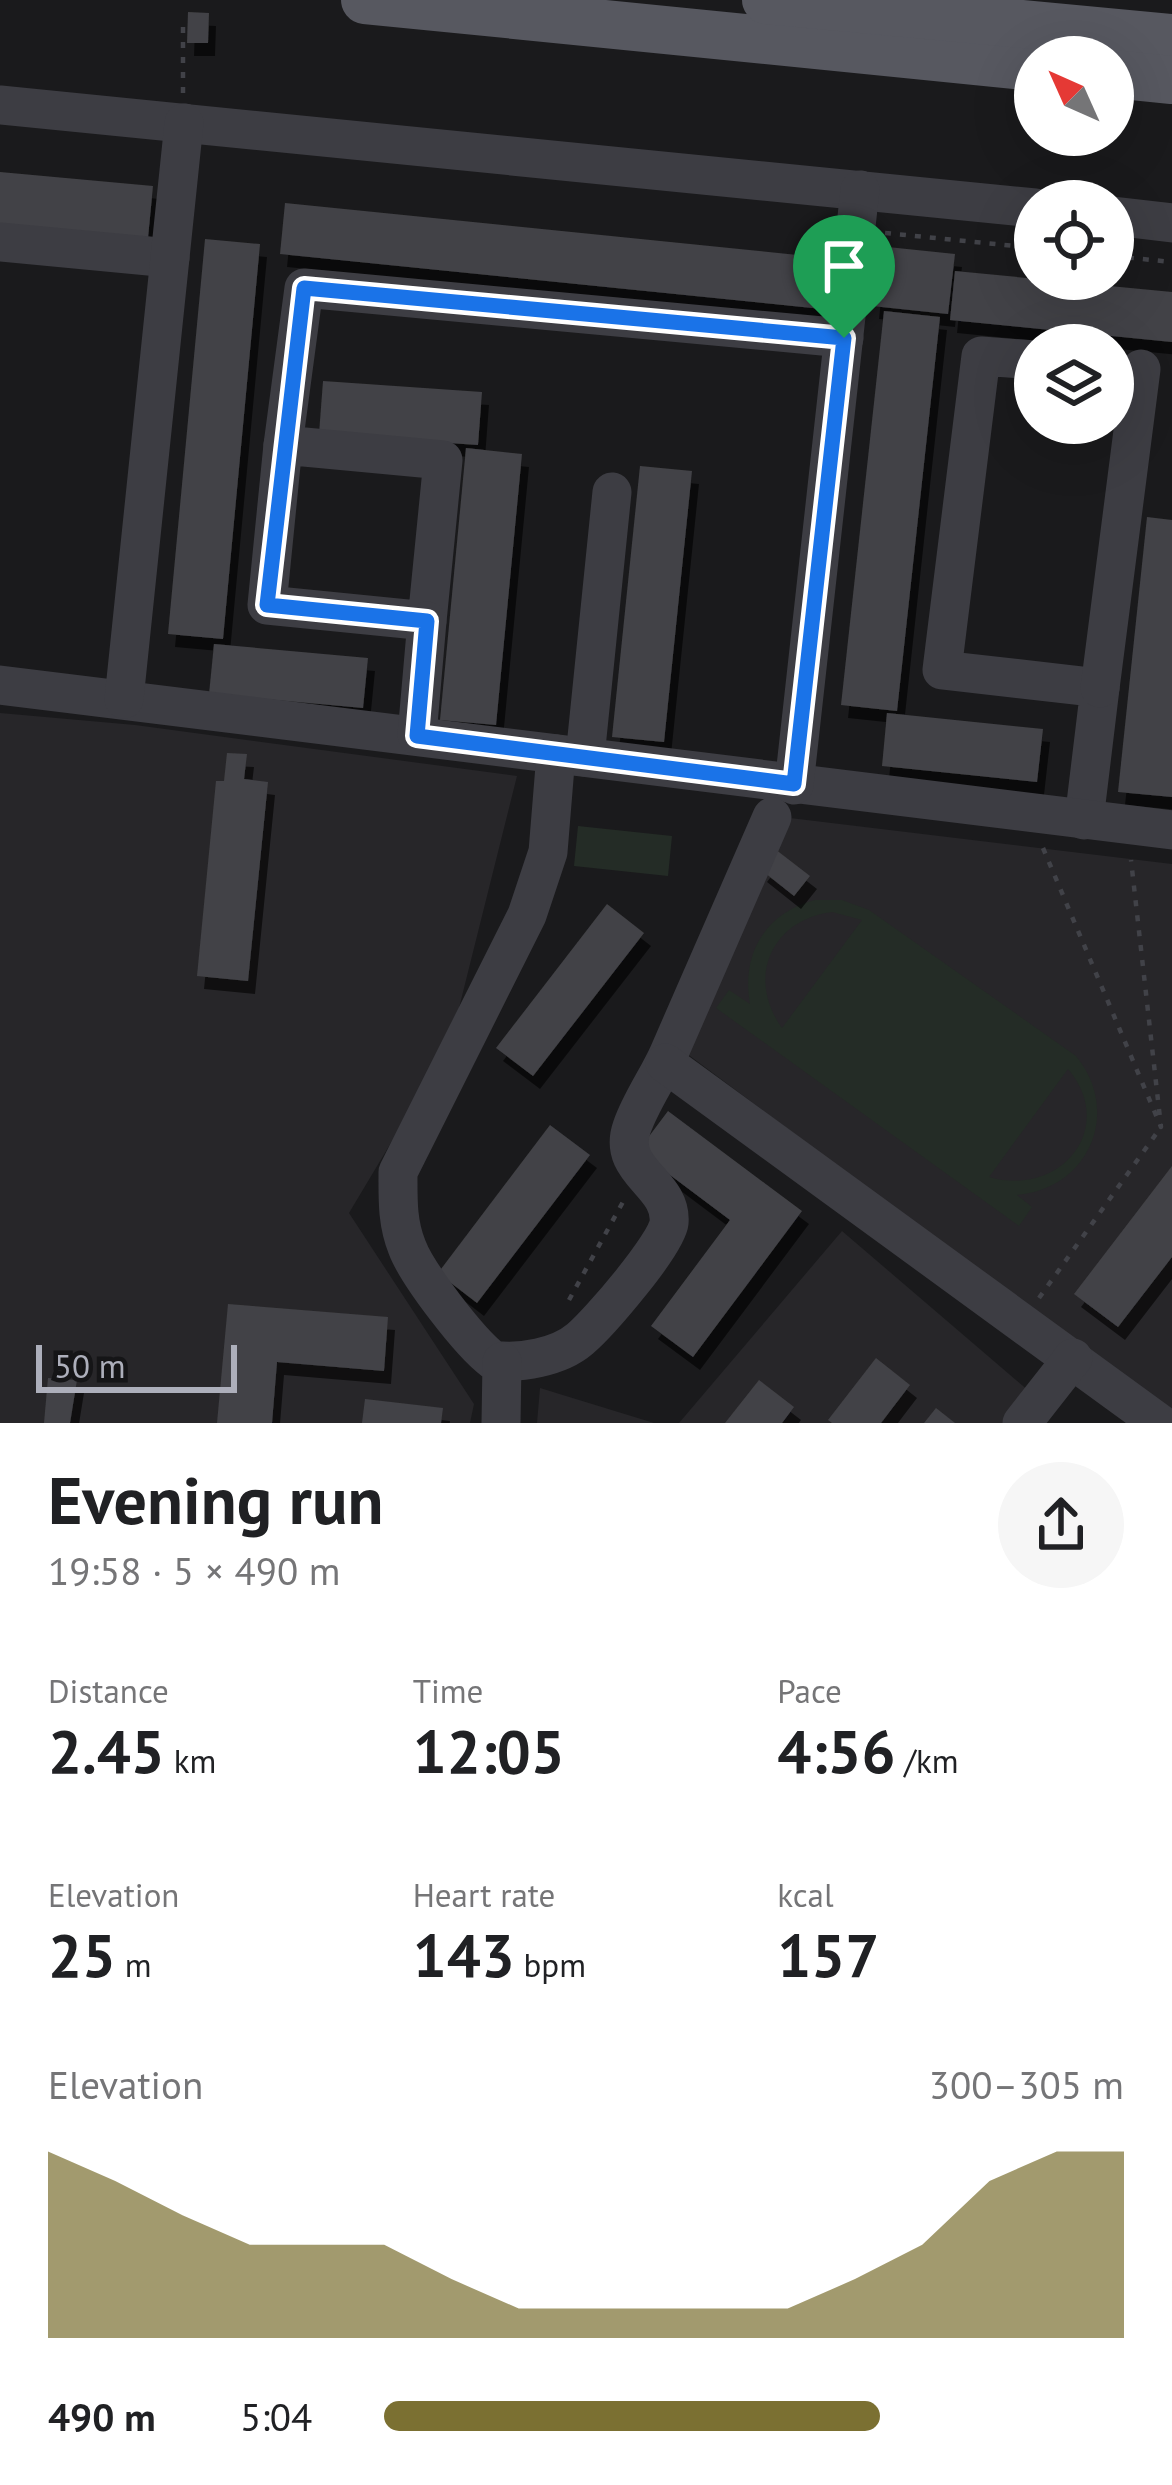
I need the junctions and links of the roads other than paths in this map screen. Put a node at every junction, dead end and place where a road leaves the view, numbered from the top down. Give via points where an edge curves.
1 (365, 0) edge
2 (766, 0) edge
3 (1049, 31) edge
4 (1172, 38) edge
5 (1134, 76) edge
6 (1172, 80) edge
7 (0, 105) edge
8 (184, 123) junction
9 (860, 190) junction
10 (1014, 206) edge
11 (1134, 218) edge
12 (1172, 223) edge
13 (0, 242) edge
14 (170, 258) junction
15 (844, 338) junction
16 (1014, 358) edge
17 (1142, 370) edge
18 (283, 445) junction
19 (611, 492) dead end
20 (427, 621) junction
21 (0, 685) edge
22 (1100, 688) junction
23 (124, 699) junction
24 (417, 736) junction
25 (571, 755) junction
26 (783, 801) junction
27 (1084, 820) junction
28 (1172, 830) edge
29 (665, 1063) junction
30 (1073, 1358) junction
31 (520, 1359) junction
32 (501, 1423) edge
33 (1022, 1423) edge
34 (1159, 1423) edge

1 - 3 main road
2 - 3 main road
3 - 4 main road
5 - 6 main road
7 - 8 street
8 - 9 street
8 - 14 street
9 - 10 street
9 - 15 street
11 - 12 street
13 - 14 street
14 - 23 street
15 - 18 street via 304,288
15 - 26 street
16 - 22 street via 981,356 942,670
17 - 22 street
18 - 20 street via 267,605
18 - 20 street via 443,460
19 - 25 street
20 - 24 street
21 - 23 street
22 - 27 street
23 - 24 street
24 - 25 street
25 - 26 street
25 - 31 street via 527,915 398,1172 397,1213 408,1252 476,1348 493,1360
26 - 27 street
26 - 29 street
27 - 28 street
29 - 30 street
29 - 31 street via 629,1143 639,1173 669,1210 664,1243 580,1340
30 - 33 street
30 - 34 street
31 - 32 street

